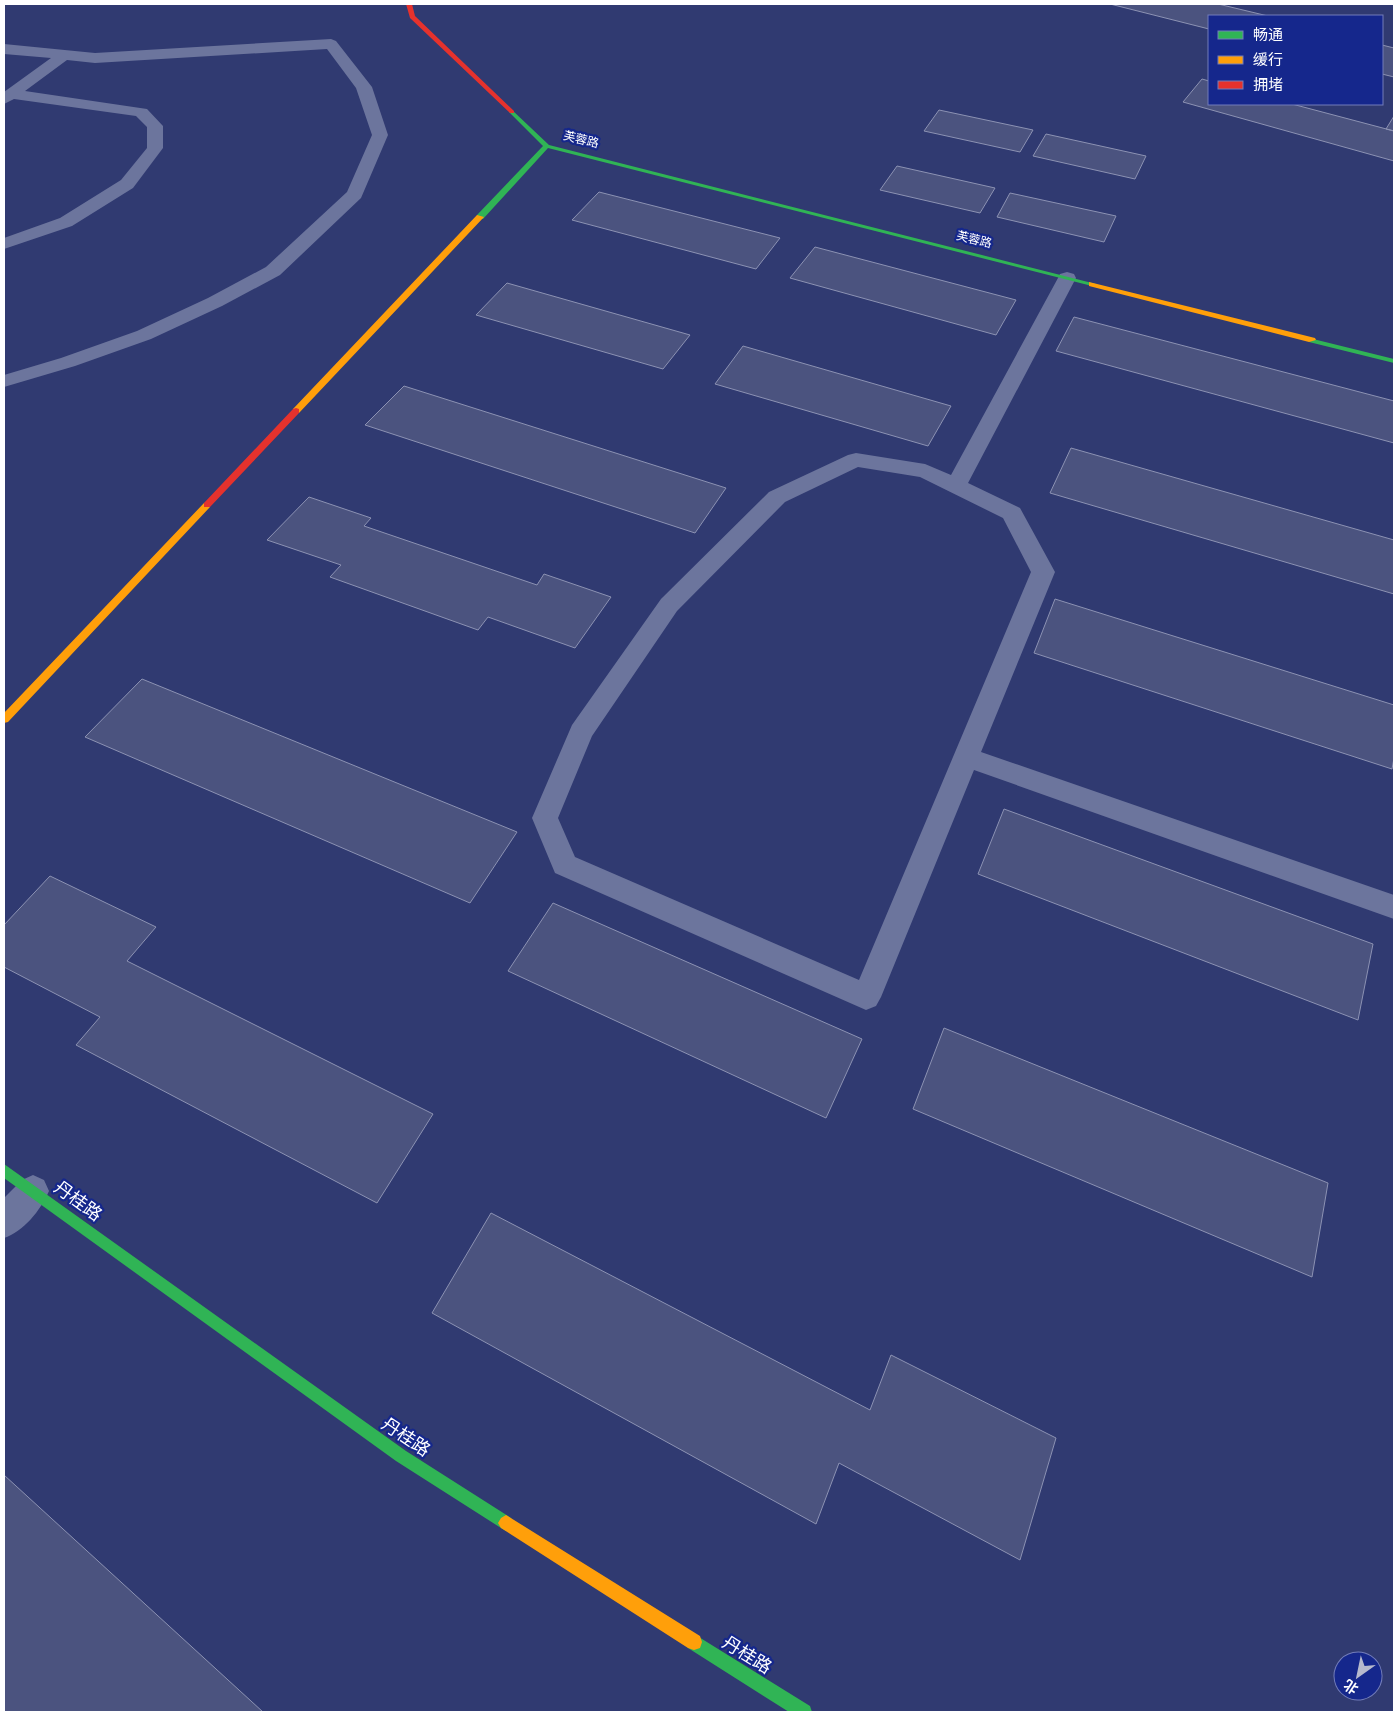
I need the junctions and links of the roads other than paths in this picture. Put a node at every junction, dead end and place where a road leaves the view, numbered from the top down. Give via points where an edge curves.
1 (409, 4) edge
2 (4, 48) edge
3 (59, 60) dead end
4 (7, 96) edge
5 (547, 146) junction
6 (4, 244) edge
7 (1067, 278) junction
8 (1394, 361) edge
9 (4, 381) edge
10 (956, 486) junction
11 (4, 719) edge
12 (966, 757) junction
13 (1394, 907) edge
14 (4, 1170) edge
15 (33, 1191) junction
16 (4, 1222) edge
17 (804, 1712) edge

1 - 5 street via 412,17
2 - 9 lane via 95,58 331,44 364,87 380,135 355,194 273,271 144,335
3 - 4 lane
4 - 6 lane via 141,112 155,126 155,148 127,184 66,222
5 - 7 street, 芙蓉路
5 - 11 street
7 - 8 street, 芙蓉路
7 - 10 lane
10 - 12 lane via 1012,513 1043,572
10 - 12 lane via 926,471 856,460 777,497 669,605 581,732 545,818 565,865 866,997
12 - 13 lane
14 - 15 street, 丹桂路
15 - 16 lane
15 - 17 street, 丹桂路 via 401,1456

